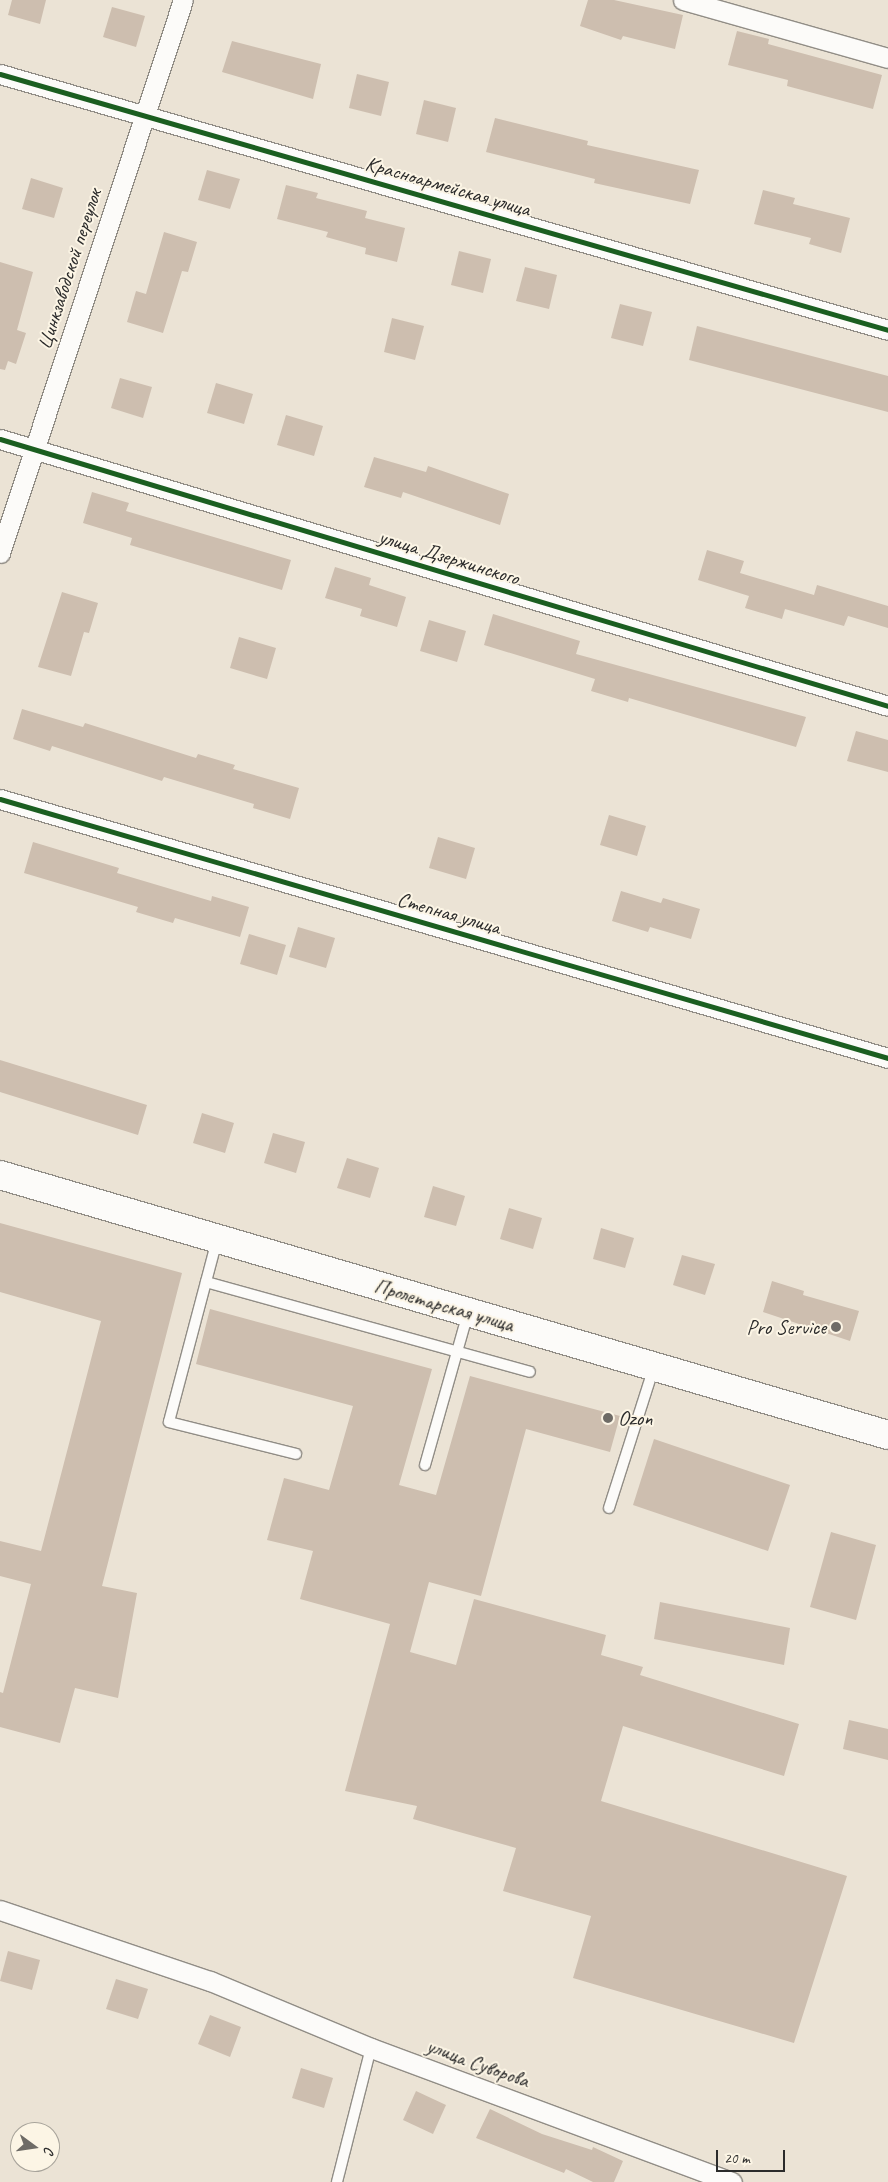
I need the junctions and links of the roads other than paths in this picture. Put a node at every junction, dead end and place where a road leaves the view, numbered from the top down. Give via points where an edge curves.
1 (183, 0) edge
2 (683, 0) edge
3 (888, 58) edge
4 (0, 74) edge
5 (143, 116) junction
6 (888, 330) edge
7 (0, 438) edge
8 (34, 449) junction
9 (0, 552) edge
10 (888, 706) edge
11 (0, 799) edge
12 (888, 1058) edge
13 (0, 1175) edge
14 (217, 1239) junction
15 (206, 1282) junction
16 (469, 1312) junction
17 (457, 1352) junction
18 (654, 1366) junction
19 (530, 1372) dead end
20 (888, 1435) edge
21 (296, 1454) dead end
22 (425, 1465) dead end
23 (609, 1508) dead end
24 (0, 1910) edge
25 (371, 2048) junction
26 (337, 2182) edge
27 (732, 2182) edge

1 - 5 street, Цинкзаводской переулок
2 - 3 street
4 - 5 street, Красноармейская улица
5 - 6 street, Красноармейская улица
5 - 8 street, Цинкзаводской переулок
7 - 8 street, улица Дзержинского
8 - 9 street, Цинкзаводской переулок
8 - 10 street, улица Дзержинского
11 - 12 street, Степная улица
13 - 14 main road, Пролетарская улица
14 - 15 lane
14 - 16 main road, Пролетарская улица
15 - 17 lane
15 - 21 lane via 169,1422
16 - 17 lane
16 - 18 main road, Пролетарская улица
17 - 19 lane
17 - 22 lane
18 - 20 main road, Пролетарская улица
18 - 23 lane
24 - 25 street, улица Суворова via 210,1981
25 - 26 lane
25 - 27 street, улица Суворова

